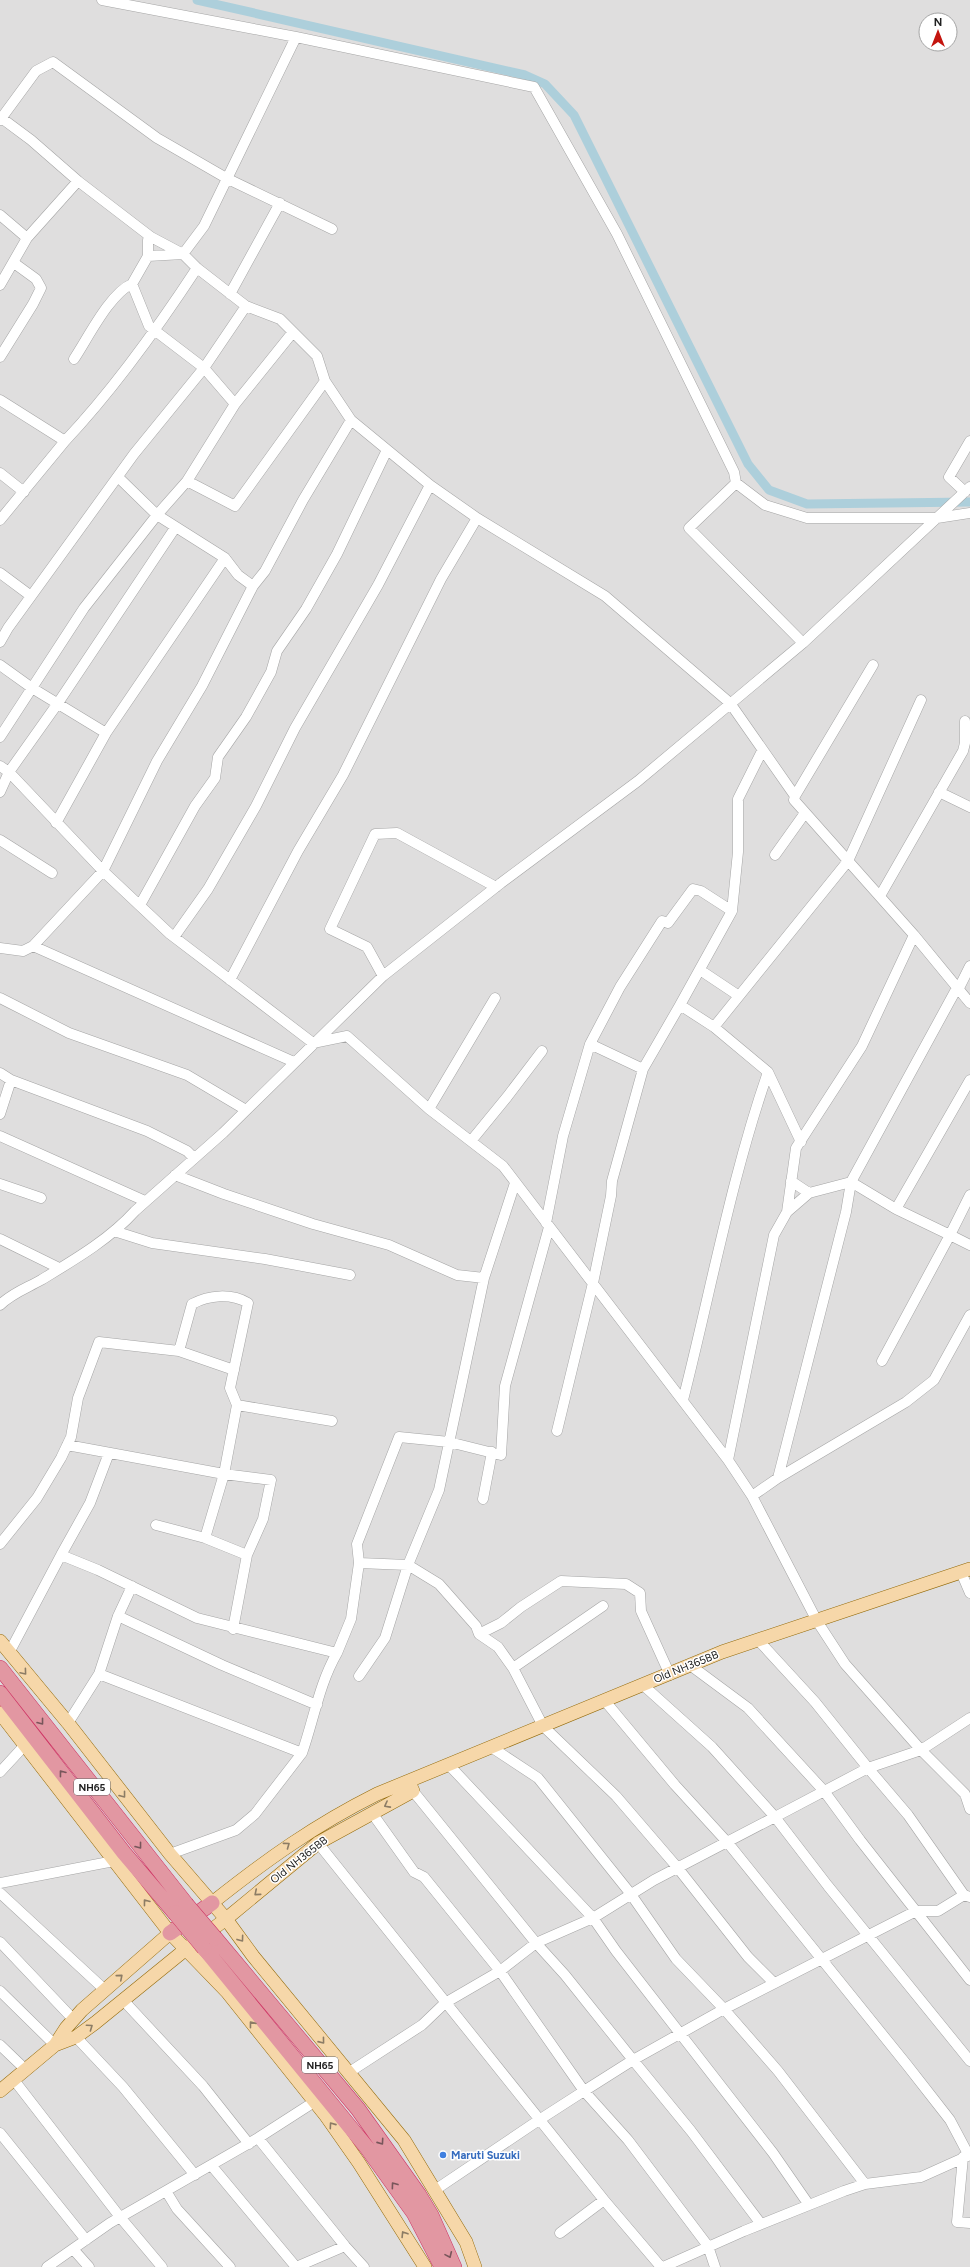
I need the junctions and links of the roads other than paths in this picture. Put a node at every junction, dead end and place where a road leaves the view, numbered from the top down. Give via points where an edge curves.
1 (102, 0) edge
2 (296, 36) junction
3 (0, 118) edge
4 (228, 179) junction
5 (78, 181) junction
6 (280, 203) junction
7 (0, 215) edge
8 (332, 229) dead end
9 (151, 237) junction
10 (27, 238) junction
11 (183, 254) junction
12 (148, 256) junction
13 (14, 263) junction
14 (197, 268) junction
15 (132, 284) junction
16 (0, 285) edge
17 (230, 294) junction
18 (246, 306) junction
19 (155, 331) junction
20 (293, 332) junction
21 (0, 357) edge
22 (74, 359) dead end
23 (204, 368) junction
24 (325, 381) junction
25 (0, 400) edge
26 (235, 404) junction
27 (352, 420) junction
28 (65, 441) junction
29 (970, 441) edge
30 (387, 450) junction
31 (0, 473) edge
32 (118, 477) junction
33 (187, 481) junction
34 (736, 483) junction
35 (430, 485) junction
36 (967, 489) edge
37 (24, 492) junction
38 (970, 513) edge
39 (156, 515) junction
40 (477, 518) junction
41 (937, 518) junction
42 (0, 520) edge
43 (175, 528) junction
44 (225, 558) junction
45 (0, 573) edge
46 (253, 586) junction
47 (31, 596) junction
48 (0, 642) edge
49 (803, 643) junction
50 (0, 665) edge
51 (873, 665) dead end
52 (32, 688) junction
53 (921, 700) dead end
54 (58, 703) junction
55 (730, 703) junction
56 (965, 721) dead end
57 (106, 733) junction
58 (0, 737) edge
59 (762, 751) junction
60 (4, 769) edge
61 (0, 792) edge
62 (940, 792) junction
63 (795, 796) junction
64 (970, 807) edge
65 (805, 813) junction
66 (56, 823) junction
67 (0, 840) edge
68 (775, 855) dead end
69 (848, 861) junction
70 (103, 871) junction
71 (52, 873) dead end
72 (496, 887) junction
73 (880, 896) junction
74 (140, 906) junction
75 (732, 911) junction
76 (914, 935) junction
77 (174, 937) junction
78 (33, 946) junction
79 (0, 948) edge
80 (970, 966) edge
81 (700, 970) junction
82 (383, 976) junction
83 (230, 980) junction
84 (958, 987) junction
85 (739, 996) junction
86 (0, 998) edge
87 (495, 998) dead end
88 (970, 1003) edge
89 (680, 1006) junction
90 (714, 1027) junction
91 (313, 1043) junction
92 (590, 1044) junction
93 (542, 1051) dead end
94 (294, 1062) junction
95 (643, 1069) junction
96 (768, 1072) junction
97 (0, 1073) edge
98 (11, 1080) junction
99 (970, 1080) edge
100 (429, 1108) junction
101 (246, 1110) junction
102 (0, 1114) edge
103 (0, 1136) edge
104 (471, 1141) junction
105 (801, 1142) junction
106 (194, 1158) junction
107 (175, 1175) junction
108 (791, 1181) junction
109 (851, 1182) junction
110 (514, 1183) junction
111 (0, 1184) edge
112 (809, 1193) junction
113 (970, 1195) edge
114 (41, 1198) dead end
115 (145, 1201) junction
116 (896, 1209) junction
117 (787, 1212) junction
118 (548, 1225) junction
119 (114, 1230) junction
120 (950, 1235) junction
121 (0, 1239) edge
122 (970, 1245) edge
123 (59, 1268) junction
124 (350, 1275) dead end
125 (484, 1278) junction
126 (593, 1283) junction
127 (0, 1305) edge
128 (970, 1315) edge
129 (179, 1351) junction
130 (882, 1361) dead end
131 (234, 1370) junction
132 (683, 1400) junction
133 (237, 1405) junction
134 (332, 1422) dead end
135 (557, 1431) dead end
136 (449, 1442) junction
137 (67, 1445) junction
138 (492, 1452) junction
139 (109, 1453) junction
140 (728, 1460) junction
141 (224, 1474) junction
142 (778, 1478) junction
143 (752, 1496) junction
144 (483, 1499) dead end
145 (156, 1526) dead end
146 (205, 1538) junction
147 (0, 1544) edge
148 (61, 1555) junction
149 (247, 1555) junction
150 (359, 1563) junction
151 (408, 1565) junction
152 (965, 1571) edge
153 (132, 1586) junction
154 (970, 1593) edge
155 (603, 1606) dead end
156 (118, 1616) junction
157 (817, 1621) junction
158 (233, 1629) junction
159 (479, 1634) junction
160 (759, 1640) junction
161 (0, 1641) edge
162 (9, 1653) junction
163 (337, 1653) junction
164 (690, 1665) junction
165 (0, 1668) edge
166 (513, 1668) junction
167 (99, 1674) junction
168 (670, 1675) junction
169 (359, 1676) dead end
170 (643, 1684) junction
171 (0, 1693) edge
172 (605, 1701) junction
173 (317, 1705) junction
174 (0, 1713) edge
175 (970, 1718) edge
176 (68, 1723) junction
177 (543, 1726) junction
178 (25, 1745) junction
179 (491, 1747) junction
180 (921, 1750) junction
181 (302, 1753) junction
182 (448, 1764) junction
183 (868, 1768) junction
184 (0, 1772) edge
185 (411, 1787) junction
186 (824, 1791) junction
187 (970, 1809) edge
188 (372, 1813) junction
189 (775, 1817) junction
190 (318, 1843) junction
191 (728, 1843) junction
192 (170, 1854) junction
193 (114, 1861) junction
194 (678, 1867) junction
195 (0, 1883) edge
196 (0, 1892) edge
197 (630, 1893) junction
198 (967, 1896) edge
199 (212, 1903) junction
200 (180, 1908) junction
201 (916, 1911) junction
202 (593, 1918) junction
203 (226, 1919) junction
204 (170, 1933) junction
205 (868, 1936) junction
206 (0, 1942) edge
207 (536, 1943) junction
208 (186, 1949) junction
209 (820, 1959) junction
210 (500, 1971) junction
211 (970, 1980) edge
212 (774, 1983) junction
213 (105, 1990) junction
214 (0, 1991) edge
215 (123, 2000) junction
216 (445, 2003) junction
217 (724, 2010) junction
218 (73, 2019) junction
219 (681, 2033) junction
220 (76, 2037) junction
221 (0, 2045) edge
222 (55, 2045) junction
223 (633, 2060) junction
224 (970, 2061) edge
225 (26, 2070) junction
226 (348, 2073) junction
227 (14, 2080) junction
228 (1, 2089) edge
229 (584, 2092) junction
230 (314, 2102) junction
231 (539, 2120) junction
232 (0, 2134) edge
233 (258, 2138) junction
234 (249, 2144) junction
235 (967, 2155) edge
236 (211, 2165) junction
237 (195, 2175) junction
238 (865, 2184) junction
239 (435, 2190) junction
240 (166, 2191) junction
241 (604, 2200) junction
242 (810, 2204) junction
243 (120, 2217) junction
244 (970, 2223) edge
245 (761, 2224) junction
246 (560, 2233) dead end
247 (86, 2240) junction
248 (345, 2246) junction
249 (708, 2246) junction
250 (73, 2248) junction
251 (47, 2267) edge
252 (89, 2267) edge
253 (162, 2267) edge
254 (230, 2267) edge
255 (296, 2267) edge
256 (364, 2267) edge
257 (425, 2267) edge
258 (442, 2267) edge
259 (454, 2267) edge
260 (475, 2267) edge
261 (662, 2267) edge
262 (716, 2267) edge

1 - 2 street
2 - 4 street
2 - 34 street via 534,87 617,234 734,472
3 - 4 street via 36,71 52,62 156,138
3 - 5 street via 31,140
4 - 6 street
4 - 11 street via 204,226
5 - 9 street
5 - 10 street
6 - 8 street
6 - 17 street
7 - 10 street
9 - 11 street
9 - 12 street via 148,240
10 - 13 street
11 - 12 street
11 - 14 street
12 - 15 street
13 - 16 street
13 - 21 street via 36,279 41,288
14 - 17 street
14 - 19 street
15 - 19 street via 149,326
15 - 22 street via 123,288 114,299
17 - 18 street
18 - 20 street via 280,319
18 - 23 street
19 - 23 street
19 - 28 street via 90,415
20 - 24 street via 317,356
20 - 26 street
23 - 26 street
23 - 32 street
24 - 27 street
24 - 33 street via 235,506
25 - 28 street
26 - 33 street
27 - 30 street
27 - 46 street via 303,500 265,571
28 - 37 street
29 - 36 street via 949,477
30 - 35 street
30 - 74 street via 337,554 306,609 277,651 271,672 246,717 218,757 215,778 195,806
31 - 37 street
32 - 39 street
32 - 47 street
33 - 39 street
34 - 41 street via 765,504 807,518
34 - 49 street via 689,528
35 - 40 street
35 - 77 street via 378,585 295,728 256,806 208,889
36 - 41 street
37 - 42 street
38 - 41 street
39 - 43 street
39 - 52 street via 84,608
40 - 55 street via 605,596
40 - 83 street via 442,579 343,775 298,851
41 - 49 street
43 - 44 street
43 - 54 street
44 - 46 street via 238,575
44 - 57 street
45 - 47 street
46 - 70 street via 202,686 157,761
47 - 48 street
49 - 55 street
50 - 52 street
51 - 63 street
52 - 54 street
52 - 58 street
53 - 69 street
54 - 57 street
54 - 60 street
55 - 59 street
55 - 72 street via 638,781
56 - 62 street via 963,751
57 - 66 street
59 - 63 street
59 - 75 street via 738,799 738,852
60 - 61 street
60 - 66 street
62 - 64 street
62 - 73 street
63 - 65 street via 794,800
65 - 68 street
65 - 69 street
66 - 70 street
67 - 71 street
69 - 73 street
69 - 85 street
70 - 74 street
70 - 78 street
72 - 82 street
72 - 82 street via 397,833 375,834 330,929 367,947
73 - 76 street
74 - 77 street
75 - 81 street
75 - 92 street via 701,891 693,889 668,923 662,921 620,987
76 - 84 street
76 - 105 street via 862,1046
77 - 83 street
78 - 79 street via 23,951
78 - 94 street
80 - 84 street
81 - 85 street
81 - 89 street
82 - 91 street
83 - 91 street
84 - 88 street
84 - 109 street
85 - 90 street
86 - 101 street via 69,1034 187,1075
87 - 100 street
89 - 90 street
89 - 95 street
90 - 96 street
91 - 94 street
91 - 100 street via 347,1036
92 - 95 street
92 - 118 street via 563,1136
93 - 104 street
94 - 101 street
95 - 126 street via 612,1181
96 - 105 street
96 - 132 street via 729,1203
97 - 98 street
98 - 102 street
98 - 106 street via 147,1131 187,1151
99 - 116 street
100 - 104 street
101 - 106 street
103 - 115 street
104 - 110 street via 503,1166
105 - 108 street via 796,1148
106 - 107 street
107 - 115 street
107 - 125 street via 298,1219 389,1245 457,1275
108 - 112 street
108 - 117 street
109 - 112 street
109 - 116 street
109 - 142 street via 846,1212
110 - 118 street
110 - 125 street
111 - 114 street
112 - 117 street
113 - 120 street
115 - 119 street
116 - 120 street
117 - 140 street via 774,1235
118 - 126 street
118 - 138 street via 505,1386 500,1455
119 - 123 street
119 - 124 street via 152,1243 266,1259
120 - 122 street
120 - 130 street
121 - 123 street
123 - 127 street via 8,1297
125 - 136 street
126 - 132 street
126 - 135 street
128 - 142 street via 934,1380 906,1402
129 - 131 street
129 - 131 street via 192,1304 208,1298 238,1297 248,1303
129 - 137 street via 99,1342 78,1398 71,1438
131 - 133 street via 230,1388
132 - 140 street
133 - 134 street
133 - 141 street
136 - 138 street
136 - 150 street via 399,1437 357,1544
136 - 151 street via 439,1490
137 - 139 street
137 - 147 street via 37,1498
138 - 144 street
139 - 141 street
139 - 148 street via 90,1503
140 - 143 street
141 - 146 street
141 - 149 street via 271,1480 263,1519
142 - 143 street
143 - 157 street
145 - 146 street
146 - 149 street
148 - 153 street
148 - 162 street
149 - 158 street
150 - 151 street
150 - 163 street via 351,1619
151 - 159 street via 439,1584 476,1626
151 - 169 street via 385,1638
152 - 154 street
152 - 157 main road, Old NH365BB
153 - 156 street
153 - 158 street via 196,1618
155 - 166 street
156 - 167 street
156 - 173 street via 222,1665
157 - 160 main road, Old NH365BB
157 - 180 street via 846,1664
158 - 163 street
159 - 166 street via 498,1647
159 - 168 street via 500,1623 561,1581 626,1584 640,1593 641,1611
160 - 164 main road, Old NH365BB
160 - 183 street via 815,1702
161 - 162 main road
162 -> 176 main road
163 - 173 street via 326,1672
164 - 168 main road, Old NH365BB
164 - 186 street via 748,1708
165 -> 200 highway, NH65
166 - 177 street
167 - 176 street
167 - 181 street
168 - 170 main road, Old NH365BB
170 - 172 main road, Old NH365BB
170 - 189 street via 712,1747
200 -> 171 highway, NH65 via 124,1853
172 - 177 main road, Old NH365BB
172 - 191 street via 675,1785
173 - 181 street
174 - 178 main road
175 - 180 street
176 -> 192 main road
177 - 179 main road, Old NH365BB
177 - 194 street via 616,1796
178 - 184 street
178 - 193 main road via 100,1839
179 - 182 main road, Old NH365BB
179 - 197 street via 538,1778
180 - 183 street
180 - 187 street via 965,1794
181 - 192 street via 255,1814 236,1830
182 - 185 main road, Old NH365BB
182 - 202 street
183 - 186 street
183 - 198 street via 908,1815
185 -> 188 main road, Old NH365BB
199 -> 185 main road, Old NH365BB via 259,1865 328,1819 377,1794
185 - 207 street
186 - 189 street
186 - 201 street
188 - 190 main road, Old NH365BB
188 - 210 street via 414,1872 424,1877
189 - 191 street
189 - 205 street
190 -> 203 main road, Old NH365BB
190 - 216 street
191 - 194 street
191 - 209 street
192 - 199 main road
193 - 195 street
204 -> 193 main road
194 - 197 street
194 - 212 street via 748,1957
196 - 213 street
197 - 202 street
197 - 217 street via 676,1959
198 - 201 street via 938,1911
199 - 203 main road
199 - 204 highway
258 -> 200 highway, NH65, bridge via 414,2213 368,2149 204,1948
200 -> 259 highway, NH65, bridge via 215,1938 358,2109 419,2195 431,2215
201 - 205 street
201 - 211 street
202 - 207 street
202 - 219 street
203 - 208 main road, Old NH365BB
203 -> 226 main road
204 - 208 main road
213 -> 204 main road
205 - 209 street
205 - 224 street
206 - 218 street
207 - 210 street
207 - 223 street
208 - 215 main road, Old NH365BB
230 -> 208 main road via 227,1992
209 - 212 street
209 - 235 street via 950,2120
210 - 216 street
210 - 229 street
212 - 217 street
213 - 218 main road
214 - 222 street
220 -> 215 main road, Old NH365BB
215 - 234 street via 203,2086
216 - 226 street via 422,2025
216 - 231 street
217 - 219 street
217 - 238 street via 778,2072
218 - 222 main road
219 - 223 street
219 - 242 street
220 - 222 main road, Old NH365BB
220 - 237 street via 123,2088
221 - 225 street
222 - 225 main road
223 - 229 street
223 - 245 street via 691,2131
225 - 227 main road
226 - 239 main road via 404,2140
227 - 228 main road
227 - 243 street
229 - 231 street
229 - 249 street via 628,2140
230 - 233 street
257 -> 230 main road via 359,2163
231 - 239 street
231 - 241 street
232 - 247 street
233 - 234 street
233 - 248 street
234 - 236 street
235 - 238 street via 921,2177
235 - 244 street via 957,2222
236 - 237 street
236 - 255 street
237 - 240 street
238 - 242 street
239 - 260 main road via 466,2242
240 - 243 street
240 - 254 street via 177,2208
241 - 246 street
241 - 261 street
242 - 245 street
243 - 247 street
243 - 253 street
245 - 249 street
247 - 250 street
248 - 255 street
248 - 256 street
249 - 261 street
249 - 262 street
250 - 251 street
250 - 252 street

